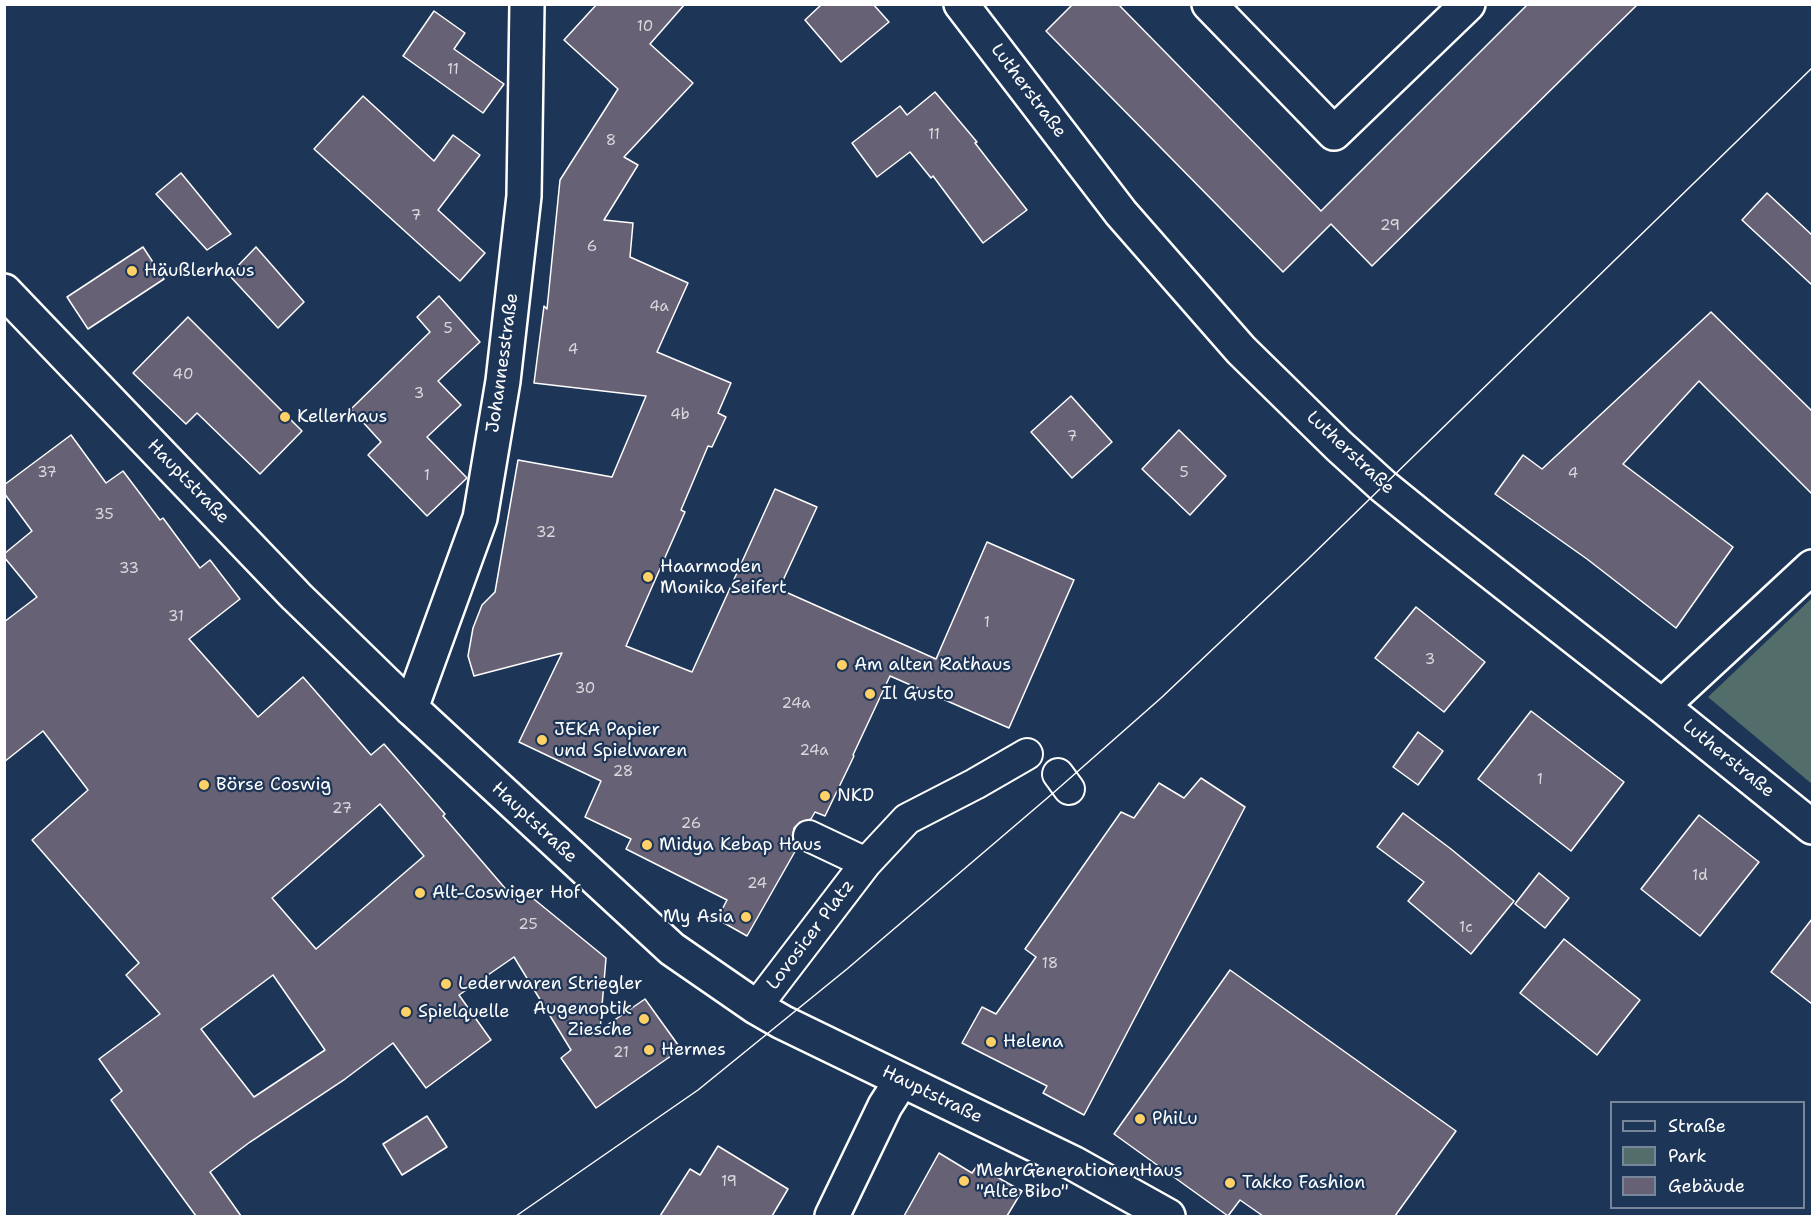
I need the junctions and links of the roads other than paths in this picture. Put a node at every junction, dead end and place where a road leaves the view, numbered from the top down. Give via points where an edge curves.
1 (526, 4) edge
2 (961, 4) edge
3 (1209, 4) edge
4 (1468, 4) edge
5 (4, 291) edge
6 (1812, 567) edge
7 (1662, 706) junction
8 (411, 708) junction
9 (1027, 754) dead end
10 (1812, 827) edge
11 (809, 836) dead end
12 (866, 863) junction
13 (756, 1007) junction
14 (901, 1081) junction
15 (832, 1216) edge
16 (1168, 1216) edge

1 - 8 street, Johannesstraße via 524,196 502,381 480,518
2 - 7 street, Lutherstraße via 1121,213 1241,350 1383,486
3 - 4 street via 1334,133
5 - 8 street, Hauptstraße via 296,596
6 - 7 street
7 - 10 street, Lutherstraße
8 - 13 street, Hauptstraße via 672,949
9 - 12 street, Lovosicer Platz via 907,819
11 - 12 street, Lovosicer Platz
12 - 13 street, Lovosicer Platz
13 - 14 street, Hauptstraße
14 - 15 street
14 - 16 street, Hauptstraße via 1074,1163

